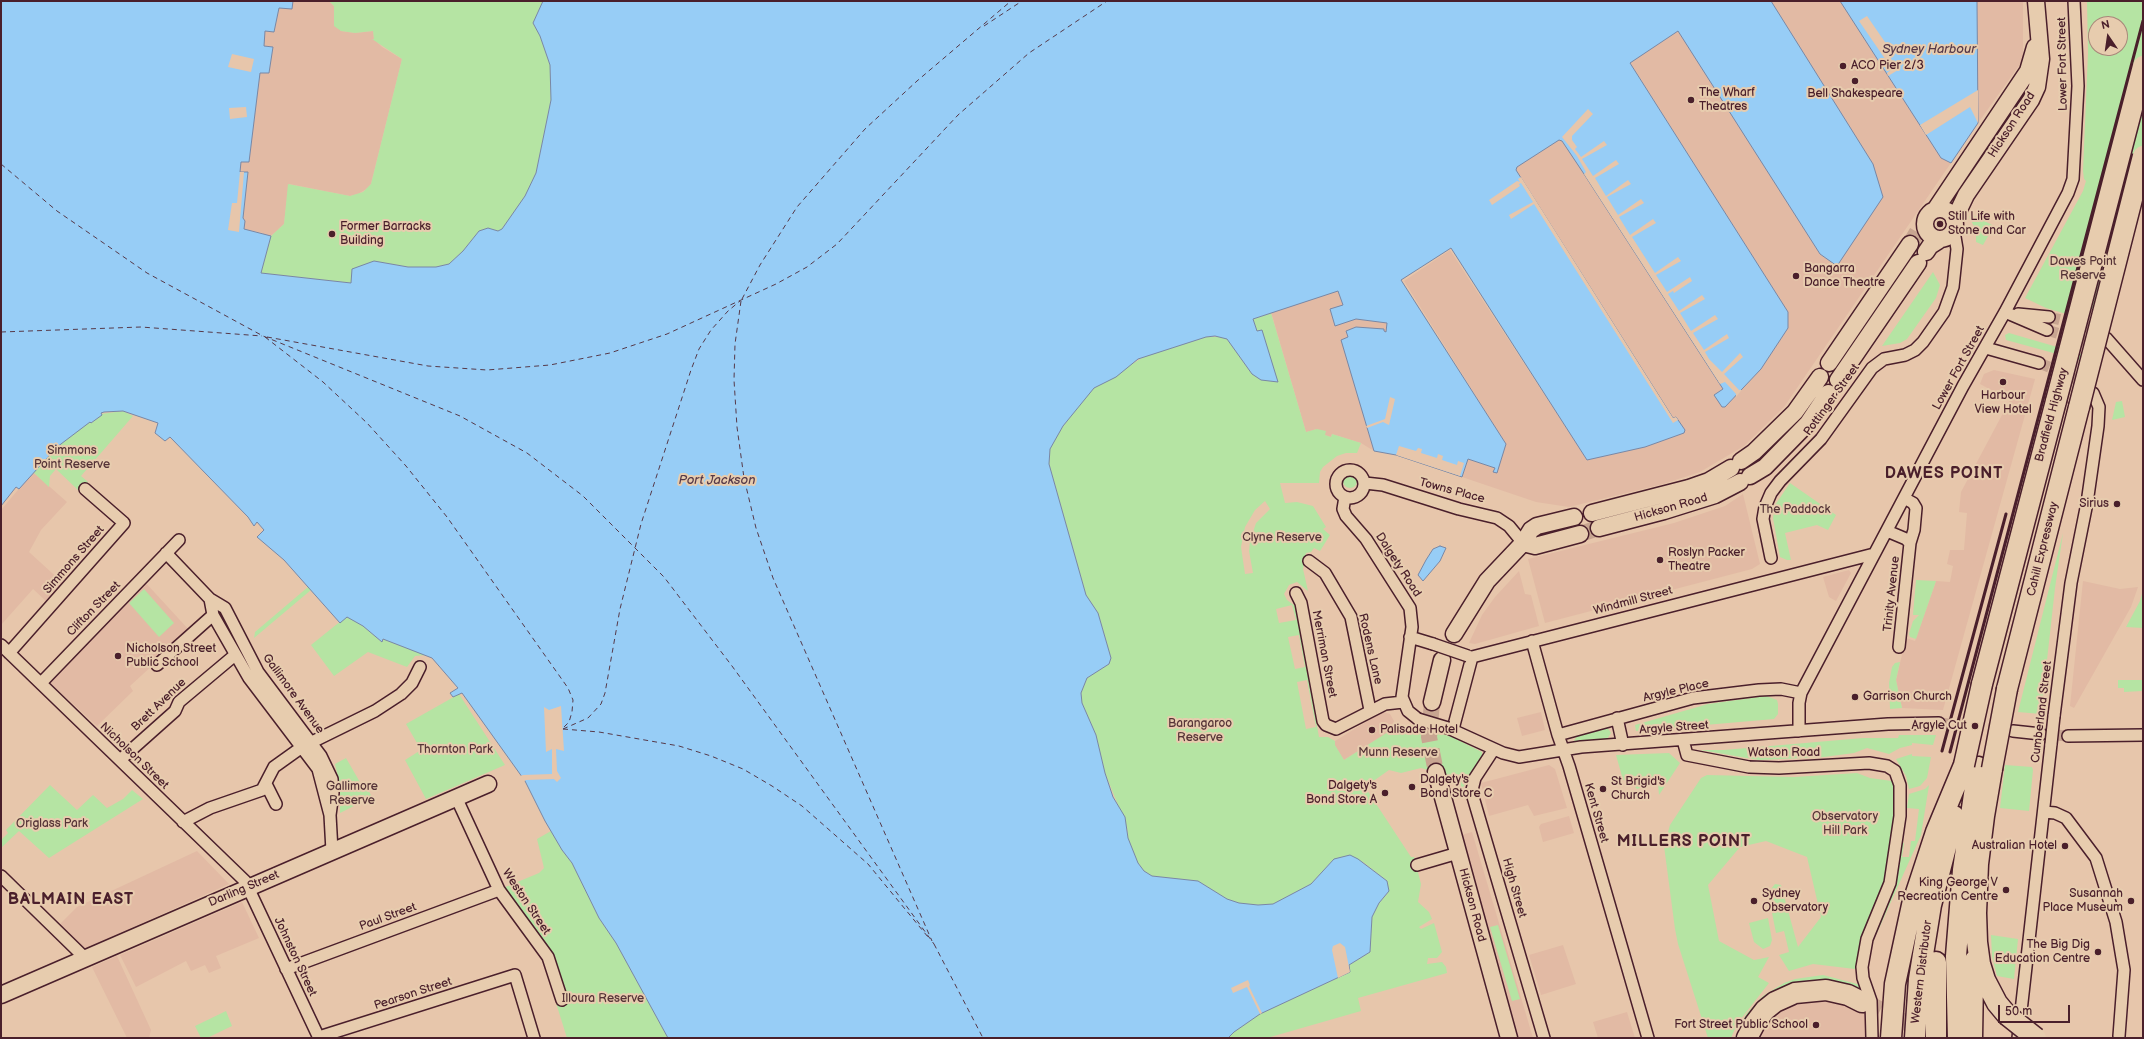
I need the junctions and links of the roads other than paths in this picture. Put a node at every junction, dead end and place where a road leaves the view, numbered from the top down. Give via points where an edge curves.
1 (2036, 1) edge
2 (2074, 1) edge
3 (2037, 21) junction
4 (2143, 66) edge
5 (2143, 116) edge
6 (2143, 156) edge
7 (1935, 210) junction
8 (1949, 231) junction
9 (1917, 233) junction
10 (2005, 312) junction
11 (2049, 317) tunnel mouth
12 (2047, 330) tunnel mouth
13 (2106, 338) tunnel mouth
14 (1986, 348) junction
15 (2110, 349) tunnel mouth
16 (2039, 363) tunnel mouth
17 (1829, 364) dead end
18 (2140, 376) edge
19 (1820, 377) dead end
20 (1838, 380) dead end
21 (2093, 393) tunnel mouth
22 (1828, 394) dead end
23 (1365, 483) junction
24 (85, 489) dead end
25 (1345, 497) junction
26 (1904, 498) junction
27 (1592, 513) tunnel mouth
28 (1574, 517) tunnel mouth
29 (1599, 528) tunnel mouth
30 (1887, 531) junction
31 (1580, 534) tunnel mouth
32 (179, 540) dead end
33 (1523, 543) junction
34 (1910, 543) junction
35 (166, 553) junction
36 (1874, 554) junction
37 (1771, 558) dead end
38 (1309, 561) dead end
39 (1296, 593) dead end
40 (210, 599) junction
41 (213, 614) junction
42 (1454, 634) dead end
43 (1410, 637) junction
44 (1532, 641) junction
45 (1899, 647) dead end
46 (5, 649) edge
47 (236, 655) junction
48 (1470, 656) junction
49 (1442, 660) dead end
50 (157, 665) dead end
51 (420, 667) dead end
52 (40, 683) junction
53 (1802, 693) junction
54 (1403, 702) junction
55 (1432, 702) tunnel mouth
56 (1370, 710) junction
57 (1617, 718) junction
58 (1939, 723) tunnel mouth
59 (1451, 728) junction
60 (1799, 731) junction
61 (2013, 731) tunnel mouth
62 (2041, 734) tunnel mouth
63 (1558, 735) junction
64 (2143, 735) edge
65 (2068, 736) tunnel mouth
66 (1683, 740) junction
67 (307, 744) junction
68 (1623, 745) junction
69 (1494, 749) junction
70 (1562, 749) junction
71 (120, 760) junction
72 (1978, 767) junction
73 (1436, 772) tunnel mouth
74 (266, 784) junction
75 (488, 784) dead end
76 (456, 797) junction
77 (276, 804) dead end
78 (2044, 812) junction
79 (1954, 816) junction
80 (183, 822) junction
81 (332, 851) junction
82 (1458, 853) junction
83 (1417, 865) dead end
84 (1, 876) edge
85 (248, 888) junction
86 (499, 890) junction
87 (1956, 956) junction
88 (1976, 957) junction
89 (85, 958) junction
90 (1936, 962) junction
91 (1900, 963) junction
92 (286, 969) junction
93 (1, 995) edge
94 (562, 1000) dead end
95 (1862, 1002) tunnel mouth
96 (2119, 1036) dead end
97 (319, 1038) edge
98 (534, 1038) edge
99 (1509, 1038) edge
100 (1544, 1038) edge
101 (1648, 1038) edge
102 (1747, 1038) edge
103 (1872, 1038) edge
104 (1891, 1038) edge
105 (1899, 1038) edge
106 (1914, 1038) edge
107 (1927, 1038) edge
108 (1936, 1038) edge
109 (1944, 1038) edge
110 (1958, 1038) edge
111 (1972, 1038) edge
112 (1981, 1038) edge
113 (2018, 1038) edge
114 (2036, 1038) edge

1 - 3 street, Hickson Road
2 - 10 street, Lower Fort Street via 2078,86 2073,179
3 - 7 street, Hickson Road via 2035,46 2028,71
3 - 8 street, Hickson Road via 2040,64 2035,93 1966,195
4 - 72 highway, Bradfield Highway, bridge via 1994,636
5 - 72 highway, Bradfield Highway via 2006,641
6 - 72 highway, Cahill Expressway, bridge via 2002,713
7 - 8 street via 1945,210 1951,214
7 - 9 street, Hickson Road
8 - 9 street via 1934,238 1928,233
8 - 20 street, Hickson Road via 1930,246
8 - 37 street, Pottinger Street via 1955,237 1957,249 1953,287 1944,312 1915,350 1905,355 1884,359 1872,368 1821,440 1771,493 1765,507 1764,519
9 - 17 street
10 - 11 street
10 - 12 street
10 - 14 street, Lower Fort Street
13 - 18 street
14 - 16 street
14 - 26 street, Lower Fort Street
15 - 18 street via 2122,357
19 - 27 street, Hickson Road via 1795,412 1754,452 1709,481
21 - 78 street, Cumberland Street, bridge via 2100,413 2071,583
22 - 29 street, Hickson Road via 1808,423 1765,467 1745,479 1715,495
23 - 25 street via 1362,492 1355,498
23 - 25 street via 1362,474 1354,469 1341,473 1336,485 1339,493
23 - 33 street, Towns Place via 1383,485 1459,509 1498,518 1510,526
24 - 46 street, Simmons Street via 124,523
25 - 43 street, Dalgety Road via 1343,509 1346,516 1366,539 1410,608
26 - 30 street, Lower Fort Street
26 - 34 street, Trinity Avenue via 1914,503 1916,508
28 - 33 street via 1537,526 1531,530
30 - 34 street, Trinity Avenue
30 - 36 street, Lower Fort Street
31 - 33 street via 1535,546
32 - 35 street, Clifton Street
33 - 42 street via 1487,581
34 - 45 street, Trinity Avenue
35 - 40 street, Gallimore Avenue
35 - 52 street, Clifton Street
36 - 44 street, Windmill Street
36 - 53 street, Lower Fort Street
38 - 56 street, Rodens Lane via 1325,573 1351,617
39 - 56 street, Merriman Street via 1302,603 1324,721 1330,728 1336,729
40 - 41 street, Gallimore Avenue
40 - 67 street, Gallimore Avenue via 224,608 258,672
41 - 47 street, Gallimore Avenue
41 - 50 street
43 - 48 street, bridge
43 - 54 street, Dalgety Road via 1402,692
44 - 48 street, Windmill Street
44 - 63 street, Kent Street
46 - 52 street, Nicholson Street
47 - 67 street, Gallimore Avenue via 249,678
47 - 71 street, Brett Avenue via 179,702 175,711
48 - 59 street
49 - 55 street
51 - 67 street via 412,683 401,694 375,711
52 - 71 street, Nicholson Street
53 - 57 street, Argyle Place via 1759,690 1693,698
53 - 60 street, Lower Fort Street
54 - 56 street via 1385,704
54 - 59 street, Argyle Street, bridge via 1410,713 1418,719
57 - 63 street, Argyle Place
57 - 68 street
58 - 60 street, Argyle Street
59 - 69 street, Argyle Street
60 - 66 street, Argyle Street
61 - 62 street
63 - 70 street, Kent Street
64 - 65 street
66 - 68 street, Argyle Street
66 - 103 street, Watson Road via 1687,755 1749,767 1869,763 1887,766 1895,771 1900,785 1900,816 1890,883 1868,939 1862,967 1871,1001
67 - 74 street via 274,767
67 - 81 street, Gallimore Avenue via 327,766 332,779
68 - 70 street, Argyle Street
69 - 70 street, Argyle Street via 1519,757
69 - 100 street, High Street via 1475,778 1473,796
70 - 101 street, Kent Street
71 - 80 street, Nicholson Street
72 - 79 highway, Western Distributor
72 - 87 highway via 1963,870
72 - 88 highway, Cahill Expressway via 1984,816 1978,864
72 - 91 highway via 1927,858 1911,911
73 - 82 street, Hickson Road
74 - 77 street
74 - 80 street via 262,790 210,808
75 - 76 street, Darling Street
76 - 81 street, Darling Street
76 - 86 street, Weston Street
78 - 96 street via 2066,818 2096,858 2116,922 2124,970
78 - 113 street, Cumberland Street
79 - 90 highway
79 - 106 highway, Western Distributor via 1931,905
80 - 85 street, Nicholson Street via 245,881
81 - 85 street, Darling Street
82 - 83 street
82 - 99 street, Hickson Road
84 - 89 street
85 - 89 street, Darling Street
85 - 92 street, Johnston Street
86 - 92 street, Paul Street
86 - 94 street, Weston Street via 548,957
87 - 109 highway
87 - 110 highway
88 - 111 highway
88 - 112 highway
88 - 114 highway, bridge via 1988,986 2007,1015
89 - 93 street, Darling Street
90 - 107 highway
90 - 108 highway
91 - 104 highway via 1895,984
91 - 105 highway
92 - 97 street, Johnston Street
95 - 102 highway via 1848,995 1826,990 1795,993 1775,1002 1765,1010
97 - 98 street, Pearson Street via 515,975

